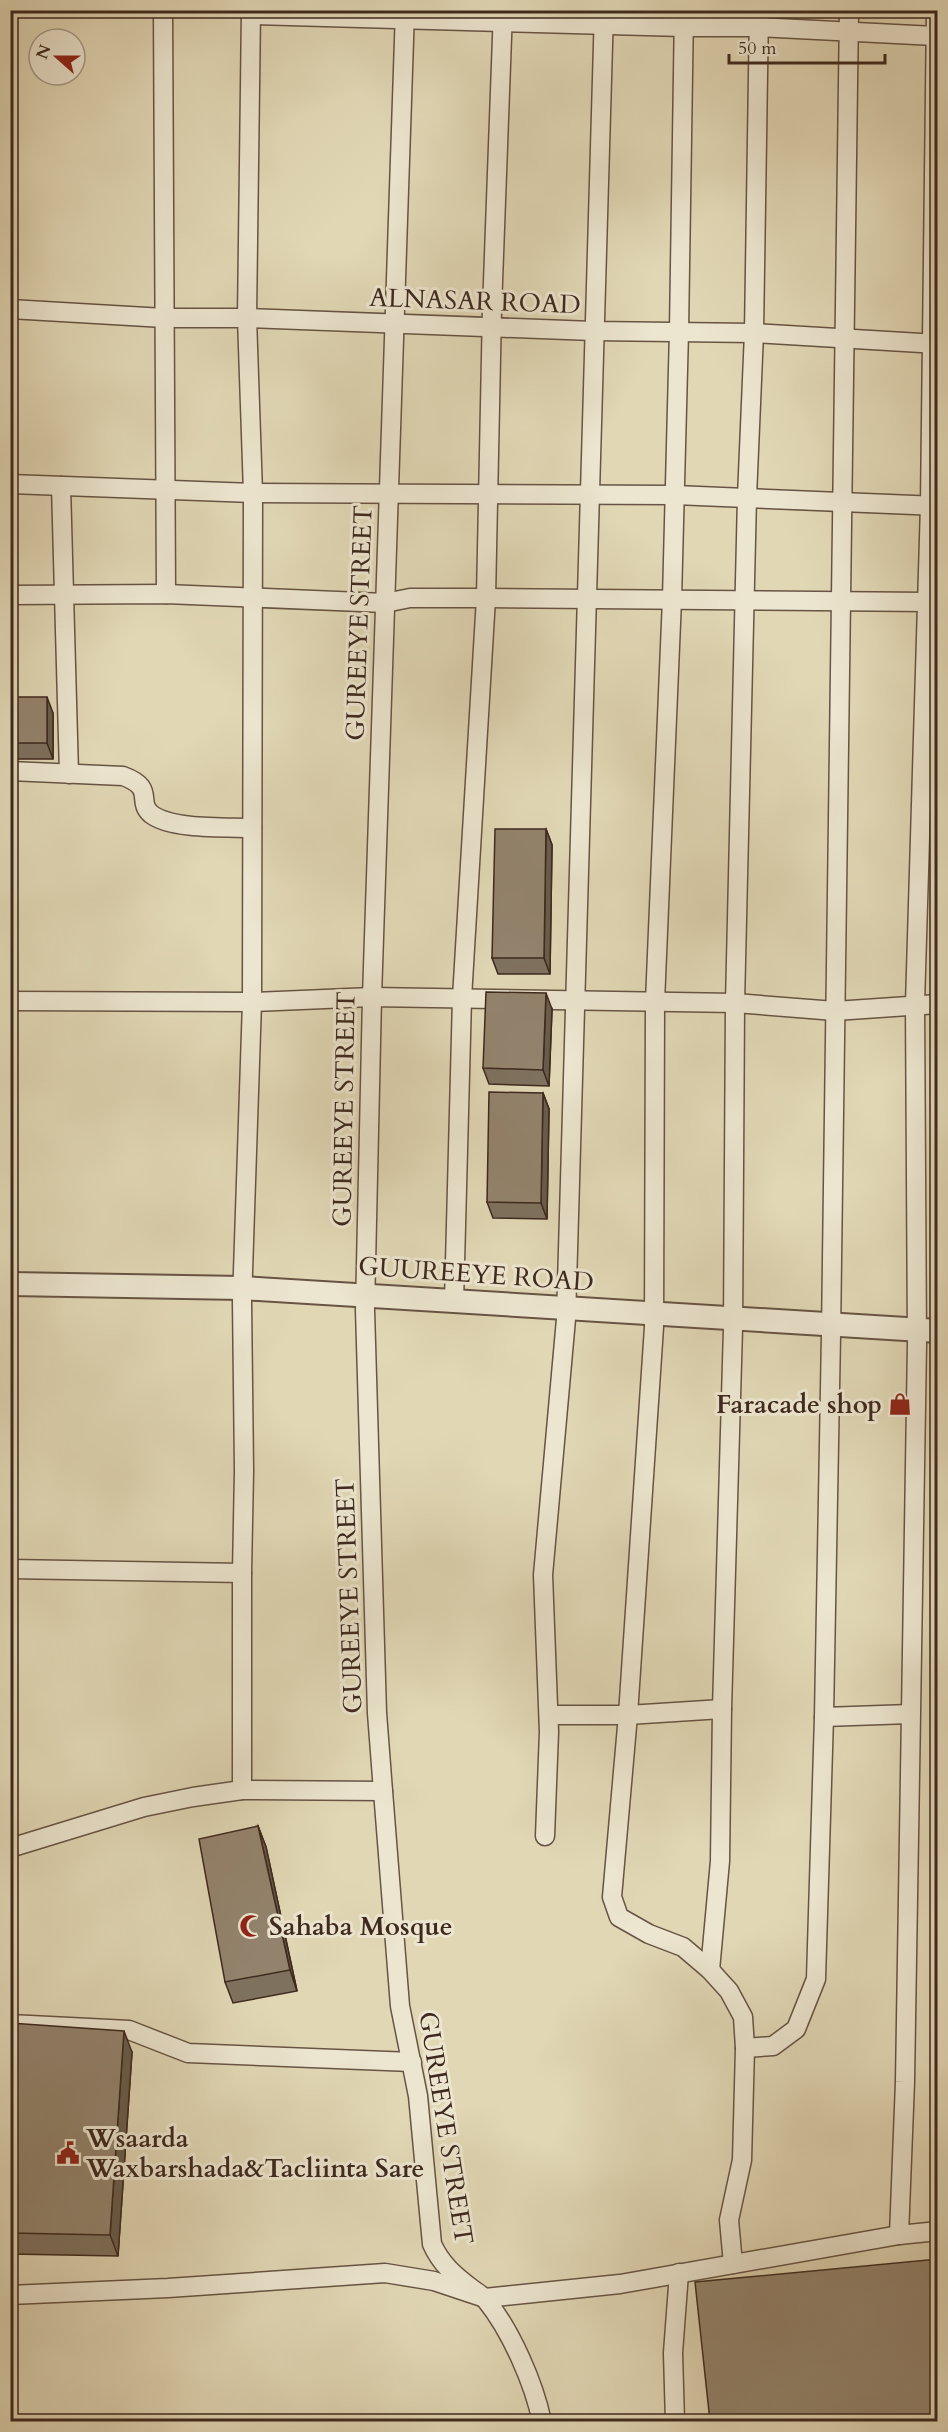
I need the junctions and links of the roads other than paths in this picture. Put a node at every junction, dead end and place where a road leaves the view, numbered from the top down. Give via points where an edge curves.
1 (163, 10) edge
2 (849, 10) edge
3 (936, 10) edge
4 (250, 13) edge
5 (404, 15) edge
6 (503, 16) edge
7 (603, 18) edge
8 (683, 19) edge
9 (759, 19) edge
10 (849, 33) junction
11 (935, 36) junction
12 (10, 309) edge
13 (164, 318) junction
14 (247, 318) junction
15 (394, 324) junction
16 (492, 326) junction
17 (593, 331) junction
18 (680, 331) junction
19 (754, 333) junction
20 (843, 339) junction
21 (935, 344) edge
22 (10, 484) edge
23 (61, 486) junction
24 (165, 490) junction
25 (253, 493) junction
26 (388, 494) junction
27 (488, 494) junction
28 (588, 494) junction
29 (675, 495) junction
30 (747, 497) junction
31 (841, 502) junction
32 (934, 505) edge
33 (62, 594) junction
34 (166, 594) junction
35 (10, 595) edge
36 (253, 598) junction
37 (486, 598) junction
38 (585, 598) junction
39 (672, 599) junction
40 (745, 600) junction
41 (840, 602) junction
42 (385, 603) junction
43 (928, 603) junction
44 (10, 771) edge
45 (69, 774) junction
46 (252, 828) junction
47 (372, 997) junction
48 (462, 998) junction
49 (573, 1000) junction
50 (10, 1001) edge
51 (252, 1002) junction
52 (655, 1002) junction
53 (735, 1003) junction
54 (915, 1004) junction
55 (938, 1004) edge
56 (835, 1011) junction
57 (10, 1284) edge
58 (242, 1288) junction
59 (365, 1296) junction
60 (453, 1301) junction
61 (566, 1308) junction
62 (654, 1314) junction
63 (733, 1319) junction
64 (831, 1325) junction
65 (927, 1331) edge
66 (10, 1569) edge
67 (242, 1573) junction
68 (722, 1709) junction
69 (628, 1714) junction
70 (910, 1714) junction
71 (549, 1715) junction
72 (824, 1717) junction
73 (242, 1790) junction
74 (382, 1791) junction
75 (545, 1836) dead end
76 (10, 1848) edge
77 (710, 1970) junction
78 (10, 2024) edge
79 (745, 2048) junction
80 (412, 2062) junction
81 (938, 2231) edge
82 (899, 2235) junction
83 (733, 2264) junction
84 (679, 2273) junction
85 (10, 2295) edge
86 (485, 2298) junction
87 (543, 2421) edge
88 (675, 2421) edge

1 - 13 street
2 - 10 street
3 - 11 street
4 - 5 street
4 - 14 street
5 - 6 street
5 - 15 street, GUREEYE STREET
6 - 7 street
6 - 16 street
7 - 8 street
7 - 17 street
8 - 9 street
8 - 18 street
9 - 10 street
9 - 19 street
10 - 11 street
10 - 20 street
11 - 21 street
12 - 13 street, ALNASAR ROAD
13 - 14 street, ALNASAR ROAD
13 - 24 street
14 - 15 street, ALNASAR ROAD
14 - 25 street
15 - 16 street, ALNASAR ROAD
15 - 26 street, GUREEYE STREET
16 - 17 street, ALNASAR ROAD
16 - 27 street
17 - 18 street, ALNASAR ROAD
17 - 28 street
18 - 19 street, ALNASAR ROAD
18 - 29 street
19 - 20 street, ALNASAR ROAD
19 - 30 street
20 - 21 street, ALNASAR ROAD
20 - 31 street
21 - 32 street
22 - 23 street
23 - 24 street
23 - 33 street
24 - 25 street
24 - 34 street
25 - 26 street
25 - 36 street
26 - 27 street
26 - 42 street, GUREEYE STREET
27 - 28 street
27 - 37 street
28 - 29 street
28 - 38 street
29 - 30 street
29 - 39 street
30 - 31 street
30 - 40 street
31 - 32 street
31 - 41 street
32 - 43 street
33 - 34 street
33 - 35 street
33 - 45 street
34 - 36 street
36 - 42 street
36 - 46 street
37 - 38 street
37 - 42 street via 410,598
37 - 48 street
38 - 39 street
38 - 49 street
39 - 40 street
39 - 52 street
40 - 41 street
40 - 53 street
41 - 43 street
41 - 56 street
42 - 47 street, GUREEYE STREET
43 - 54 street
44 - 45 street
45 - 46 street via 123,776 137,781 144,791 146,808 170,823
46 - 51 street
47 - 48 street
47 - 51 street
47 - 59 street, GUREEYE STREET
48 - 49 street
48 - 60 street
49 - 52 street
49 - 61 street
50 - 51 street
51 - 58 street
52 - 53 street
52 - 62 street
53 - 56 street
53 - 63 street
54 - 55 street
54 - 56 street
54 - 65 street
56 - 64 street
57 - 58 street, GUUREEYE ROAD
58 - 59 street, GUUREEYE ROAD
58 - 67 street
59 - 60 street, GUUREEYE ROAD
59 - 74 street, GUREEYE STREET
60 - 61 street, GUUREEYE ROAD
61 - 62 street, GUUREEYE ROAD
61 - 71 street via 543,1575
62 - 63 street, GUUREEYE ROAD
62 - 69 street
63 - 64 street, GUUREEYE ROAD
63 - 68 street
64 - 65 street, GUUREEYE ROAD
64 - 72 street
65 - 70 street
66 - 67 street
67 - 73 street
68 - 69 street
68 - 77 street via 720,1861
69 - 71 street
69 - 77 street via 612,1897 619,1917 682,1947
70 - 72 street
70 - 82 street
71 - 75 street
72 - 79 street via 816,1979 795,2029 773,2046
73 - 74 street
73 - 76 street via 144,1806
74 - 80 street, GUREEYE STREET via 400,2006
77 - 79 street via 729,1991 743,2017
78 - 80 street via 129,2030 188,2053
79 - 83 street via 742,2160 729,2220
80 - 86 street, GUREEYE STREET via 432,2244 450,2272
81 - 82 street
82 - 83 street
83 - 84 street
84 - 86 street via 620,2284
84 - 88 street via 673,2353
85 - 86 street via 385,2273 434,2281
86 - 87 street, GUREEYE STREET via 520,2356

